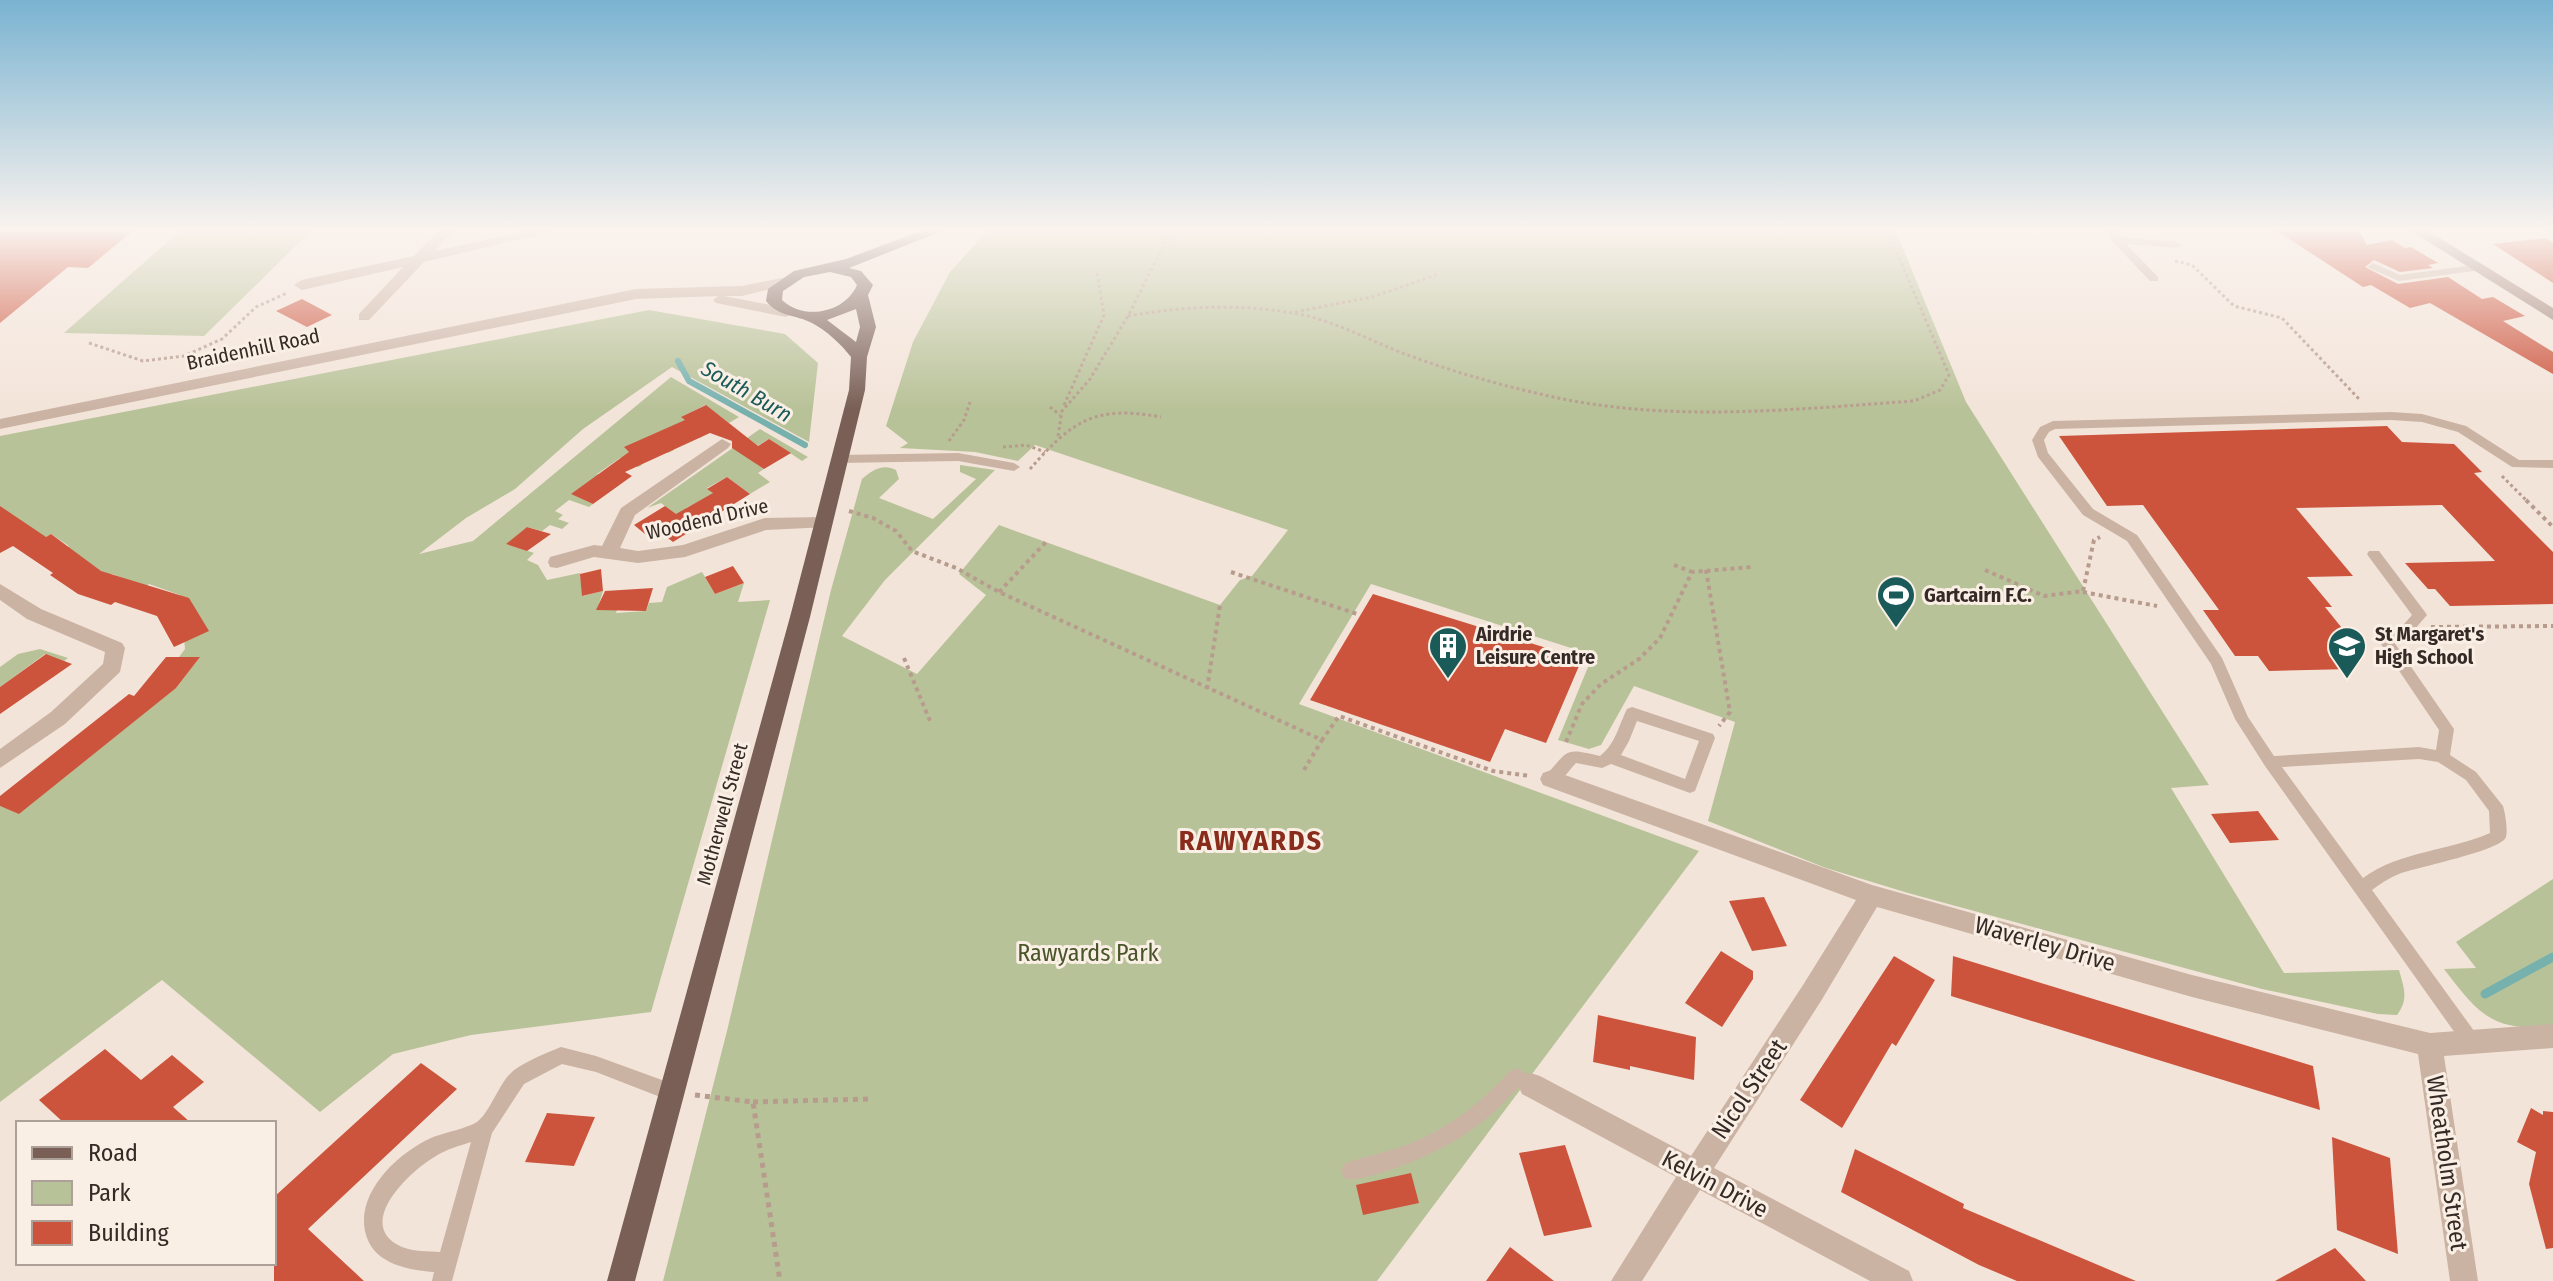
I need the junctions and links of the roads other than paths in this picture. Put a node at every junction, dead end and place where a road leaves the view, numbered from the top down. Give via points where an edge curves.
1 (392, 289) edge
2 (752, 289) edge
3 (777, 289) edge
4 (864, 289) edge
5 (2509, 289) edge
6 (658, 293) junction
7 (861, 296) junction
8 (786, 312) junction
9 (2553, 315) edge
10 (812, 316) junction
11 (364, 317) dead end
12 (859, 357) junction
13 (0, 424) edge
14 (722, 444) dead end
15 (839, 459) junction
16 (2553, 464) edge
17 (1014, 467) dead end
18 (824, 516) junction
19 (608, 553) junction
20 (2374, 554) dead end
21 (557, 562) dead end
22 (0, 591) edge
23 (1609, 757) junction
24 (2442, 757) junction
25 (0, 760) edge
26 (2270, 762) junction
27 (1551, 779) joint
28 (2361, 889) junction
29 (1871, 895) junction
30 (2553, 1036) edge
31 (2471, 1041) junction
32 (2430, 1045) junction
33 (1531, 1085) joint
34 (673, 1093) junction
35 (484, 1129) junction
36 (1351, 1171) dead end
37 (1693, 1173) junction
38 (444, 1272) edge
39 (621, 1281) edge
40 (1625, 1281) edge
41 (1899, 1281) edge
42 (2464, 1281) edge

1 - 11 street
2 - 6 street, Braidenhill Road
3 - 8 main road via 773,295
4 - 7 main road, Motherwell Street
5 - 9 main road
6 - 8 street, Braidenhill Road
6 - 13 street, Braidenhill Road
7 - 10 main road via 843,309
7 - 12 main road, Motherwell Street via 868,327
8 - 10 main road
10 - 12 main road
12 - 15 main road, Motherwell Street via 857,390
14 - 19 street via 627,512
15 - 17 lane via 958,457
15 - 18 main road, Motherwell Street
16 - 26 lane via 2516,464 2462,429 2422,418 2053,425 2044,430 2038,440 2042,454 2088,512 2132,538 2217,662 2242,719
18 - 19 street, Woodend Drive via 765,524 670,553
18 - 34 main road, Motherwell Street
19 - 21 street, Woodend Drive via 594,551
20 - 24 lane via 2420,615 2386,641 2447,729
22 - 25 street via 34,614 115,648 113,667 58,718
23 - 23 lane via 1617,753 1632,713 1708,738 1690,787
23 - 27 lane via 1602,762 1573,756
24 - 26 lane via 2419,753
24 - 28 lane via 2471,776 2497,810 2498,836 2475,849 2395,867
26 - 28 lane
27 - 29 street, Waverley Drive
28 - 31 lane
29 - 32 street, Waverley Drive via 2192,986
29 - 37 street, Nicol Street via 1824,978
30 - 31 street, Waverley Drive
31 - 32 street, Waverley Drive
32 - 42 street, Wheatholm Street
33 - 36 lane via 1516,1077 1471,1122 1427,1148
33 - 37 street, Kelvin Drive
34 - 35 lane via 561,1055 518,1078
34 - 39 main road, Motherwell Street
35 - 38 lane
35 - 38 lane via 423,1152 388,1184 372,1208 375,1231 386,1248
37 - 40 street, Nicol Street
37 - 41 street, Kelvin Drive

